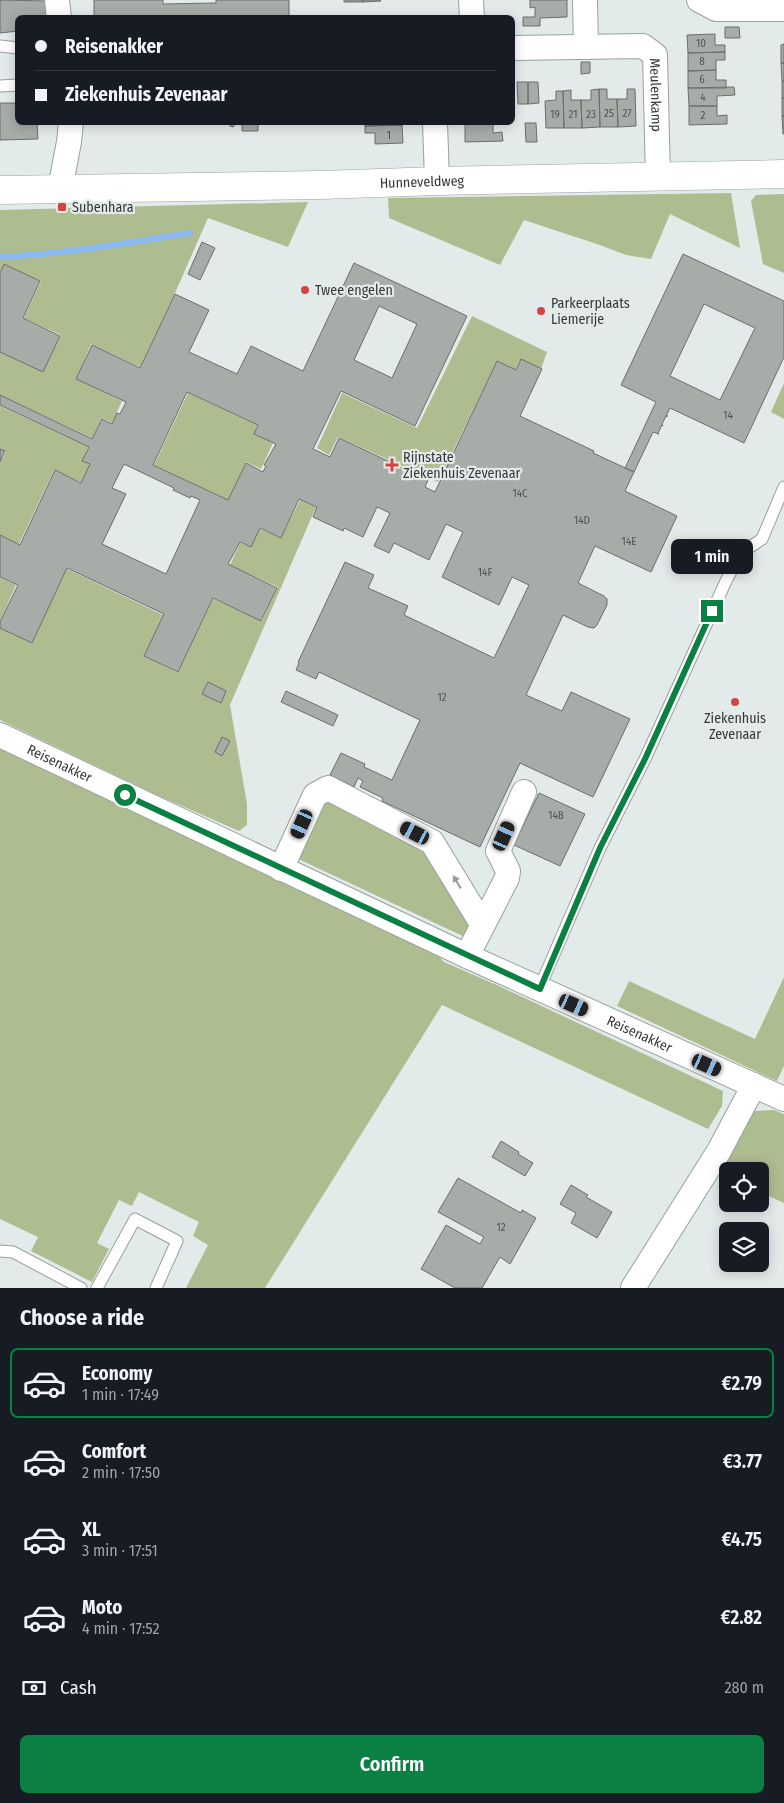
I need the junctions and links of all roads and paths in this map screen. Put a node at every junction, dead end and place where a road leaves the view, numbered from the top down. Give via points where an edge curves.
1 (57, 0) edge
2 (471, 0) edge
3 (585, 0) edge
4 (699, 0) edge
5 (784, 9) edge
6 (59, 15) edge
7 (472, 15) edge
8 (0, 46) edge
9 (586, 46) junction
10 (15, 48) edge
11 (515, 48) edge
12 (15, 85) edge
13 (0, 86) edge
14 (71, 125) edge
15 (435, 125) edge
16 (784, 174) edge
17 (658, 178) junction
18 (436, 181) junction
19 (60, 189) junction
20 (0, 190) edge
21 (784, 487) edge
22 (0, 735) edge
23 (524, 792) dead end
24 (282, 869) junction
25 (482, 924) junction
26 (467, 956) junction
27 (540, 989) junction
28 (754, 1085) junction
29 (784, 1099) edge
30 (0, 1251) edge
31 (81, 1288) edge
32 (97, 1288) edge
33 (156, 1288) edge
34 (633, 1288) edge

1 - 6 street
2 - 7 street
3 - 9 street
4 - 5 street via 716,9
8 - 10 lane
9 - 11 street, Meulenkamp
9 - 17 street, Meulenkamp via 643,46 655,55
12 - 13 lane
14 - 19 street
15 - 18 street
16 - 17 street, Hunneveldweg
17 - 18 street, Hunneveldweg
18 - 19 street, Hunneveldweg
19 - 20 street, Hunneveldweg
21 - 27 lane via 762,539 741,553 726,581 645,759 600,848
22 - 24 street, Reisenakker
23 - 25 street via 498,851 508,871 507,878
25 -> 24 street via 432,842 328,788 315,795
24 - 26 street, Reisenakker
25 - 26 street
26 - 27 street, Reisenakker
27 - 28 street, Reisenakker
28 - 29 street, Reisenakker
28 - 34 street via 719,1151
30 - 31 lane via 13,1252
32 - 33 lane via 135,1219 177,1241

